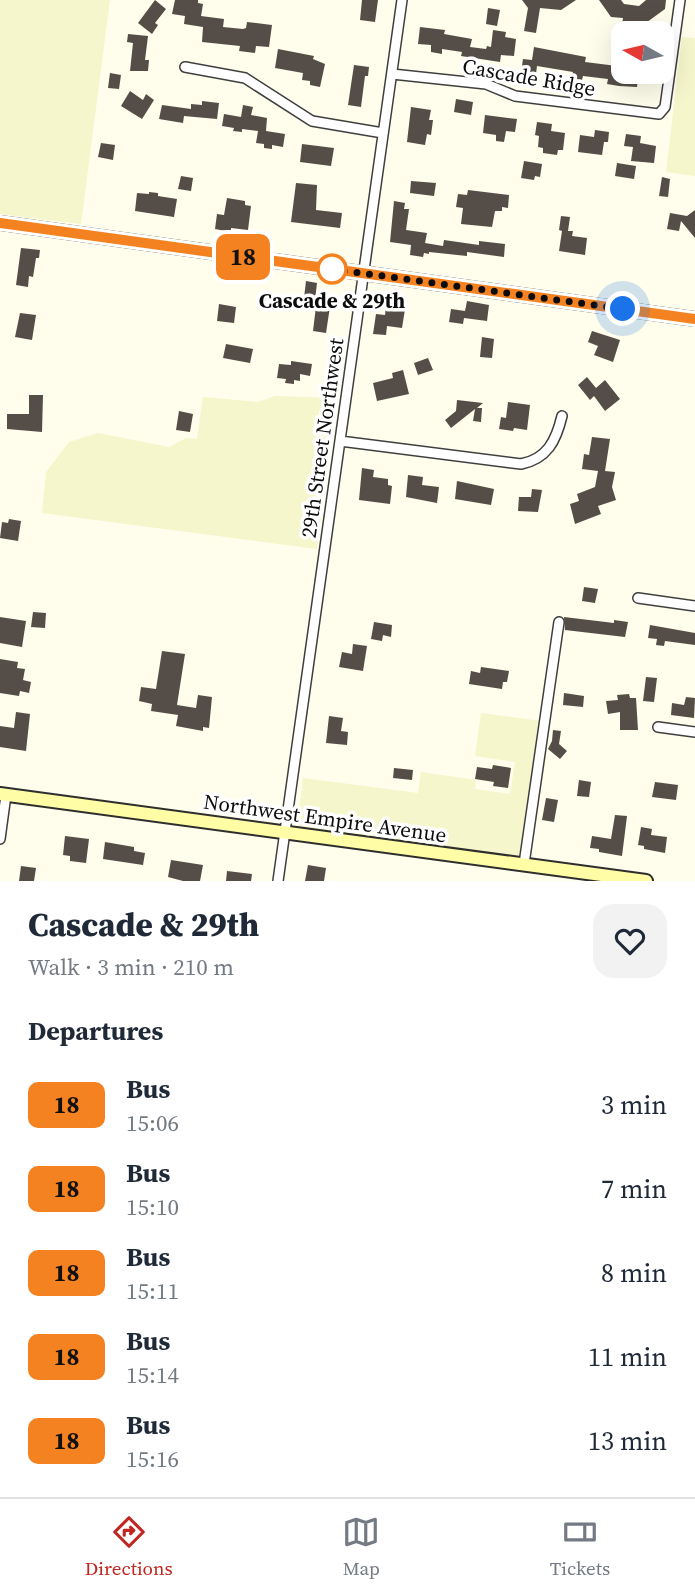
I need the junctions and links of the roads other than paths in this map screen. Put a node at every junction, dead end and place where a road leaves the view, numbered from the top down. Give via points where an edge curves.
1 (402, 0) edge
2 (680, 0) edge
3 (185, 67) dead end
4 (391, 74) junction
5 (383, 133) junction
6 (0, 223) edge
7 (362, 273) junction
8 (695, 319) edge
9 (562, 416) dead end
10 (340, 441) junction
11 (638, 598) dead end
12 (695, 606) edge
13 (559, 622) dead end
14 (658, 727) dead end
15 (695, 732) edge
16 (3, 794) edge
17 (285, 832) junction
18 (0, 839) edge
19 (524, 864) junction
20 (278, 881) edge
21 (646, 881) edge

1 - 4 street, 29th Street Northwest
2 - 4 street, Cascade Ridge via 665,107 660,114 515,96 486,84
3 - 5 street via 245,78 312,121
4 - 5 street, 29th Street Northwest
5 - 7 street, 29th Street Northwest
6 - 7 street
7 - 8 street
7 - 10 street, 29th Street Northwest
9 - 10 street via 545,454 521,464
10 - 17 street, 29th Street Northwest
11 - 12 street
13 - 19 street
14 - 15 street
16 - 17 street, Northwest Empire Avenue
16 - 18 street
17 - 19 street, Northwest Empire Avenue
17 - 20 street, 29th Street Northwest
19 - 21 street, Northwest Empire Avenue

